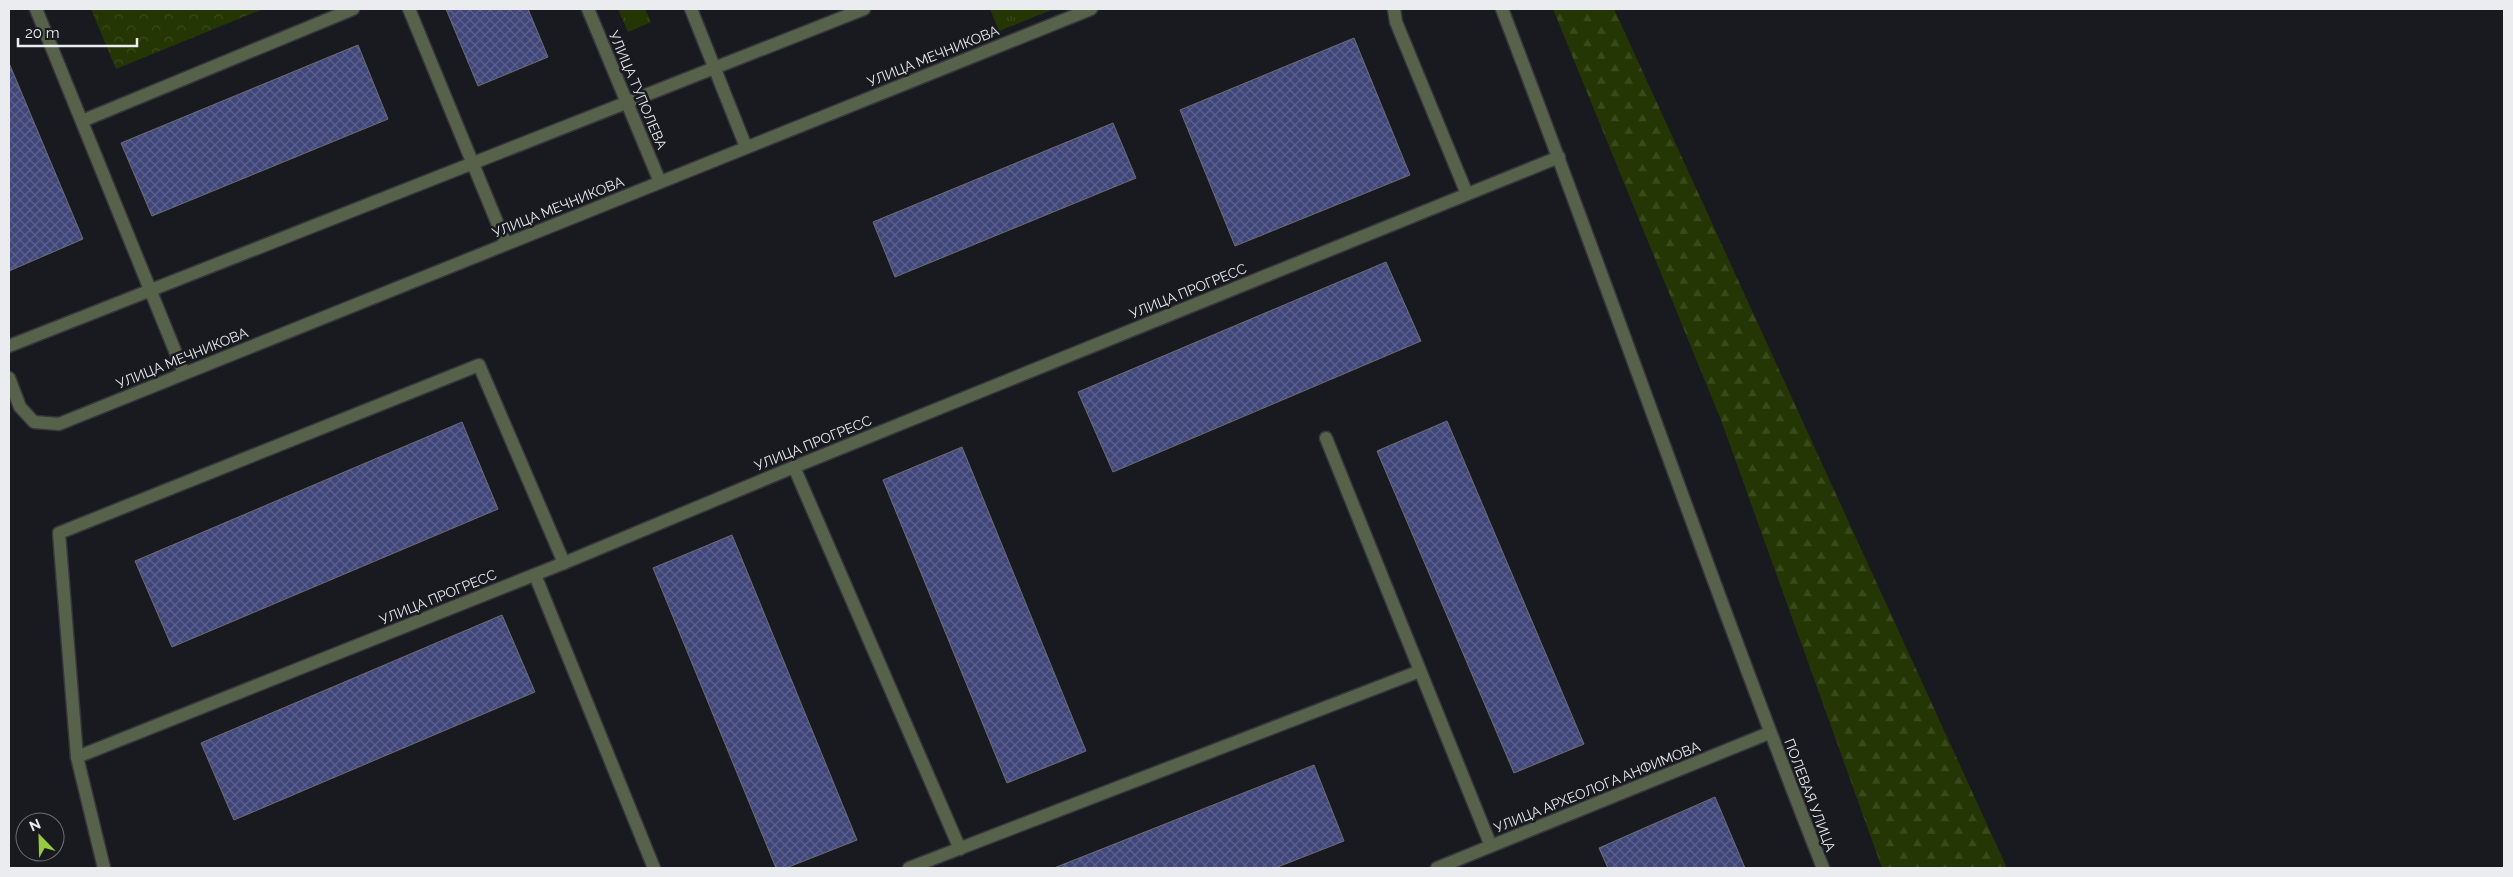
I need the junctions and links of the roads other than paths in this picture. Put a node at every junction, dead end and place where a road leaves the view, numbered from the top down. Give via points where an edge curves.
1 (36, 9) edge
2 (353, 9) edge
3 (409, 9) edge
4 (588, 9) edge
5 (691, 9) edge
6 (864, 9) edge
7 (1091, 9) edge
8 (1394, 9) edge
9 (1502, 9) edge
10 (714, 68) junction
11 (627, 102) junction
12 (82, 121) junction
13 (746, 148) junction
14 (1559, 157) junction
15 (472, 163) junction
16 (660, 182) junction
17 (1467, 194) junction
18 (506, 244) junction
19 (150, 290) junction
20 (9, 346) edge
21 (184, 373) junction
22 (9, 378) edge
23 (1326, 438) dead end
24 (794, 466) junction
25 (564, 563) junction
26 (535, 574) junction
27 (1420, 671) junction
28 (1770, 733) junction
29 (77, 757) junction
30 (1491, 846) junction
31 (960, 849) junction
32 (104, 868) edge
33 (654, 868) edge
34 (909, 868) edge
35 (1437, 868) edge
36 (1823, 868) edge

1 - 12 street
2 - 12 street
3 - 15 street
4 - 11 street, УЛИЦА ТУПОЛЕВА
5 - 10 street
6 - 10 street
7 - 13 street, УЛИЦА МЕЧНИКОВА
8 - 17 street via 1396,22
9 - 14 street, ПОЛЕВАЯ УЛИЦА
10 - 11 street
10 - 13 street
11 - 15 street
11 - 16 street, УЛИЦА ТУПОЛЕВА
12 - 19 street
13 - 16 street, УЛИЦА МЕЧНИКОВА
14 - 17 street, УЛИЦА ПРОГРЕСС
14 - 28 street, ПОЛЕВАЯ УЛИЦА
15 - 18 street
15 - 19 street
16 - 18 street, УЛИЦА МЕЧНИКОВА
17 - 24 street, УЛИЦА ПРОГРЕСС
18 - 21 street, УЛИЦА МЕЧНИКОВА
19 - 20 street
19 - 21 street
21 - 22 street, УЛИЦА МЕЧНИКОВА via 59,424 34,422 20,407
23 - 27 street
24 - 25 street, УЛИЦА ПРОГРЕСС
24 - 31 street
25 - 26 street, УЛИЦА ПРОГРЕСС
25 - 29 street via 479,365 59,533
26 - 29 street, УЛИЦА ПРОГРЕСС
26 - 33 street
27 - 30 street
27 - 31 street
28 - 30 street, УЛИЦА АРХЕОЛОГА АНФИМОВА
28 - 36 street, ПОЛЕВАЯ УЛИЦА
29 - 32 street
30 - 35 street, УЛИЦА АРХЕОЛОГА АНФИМОВА
31 - 34 street

